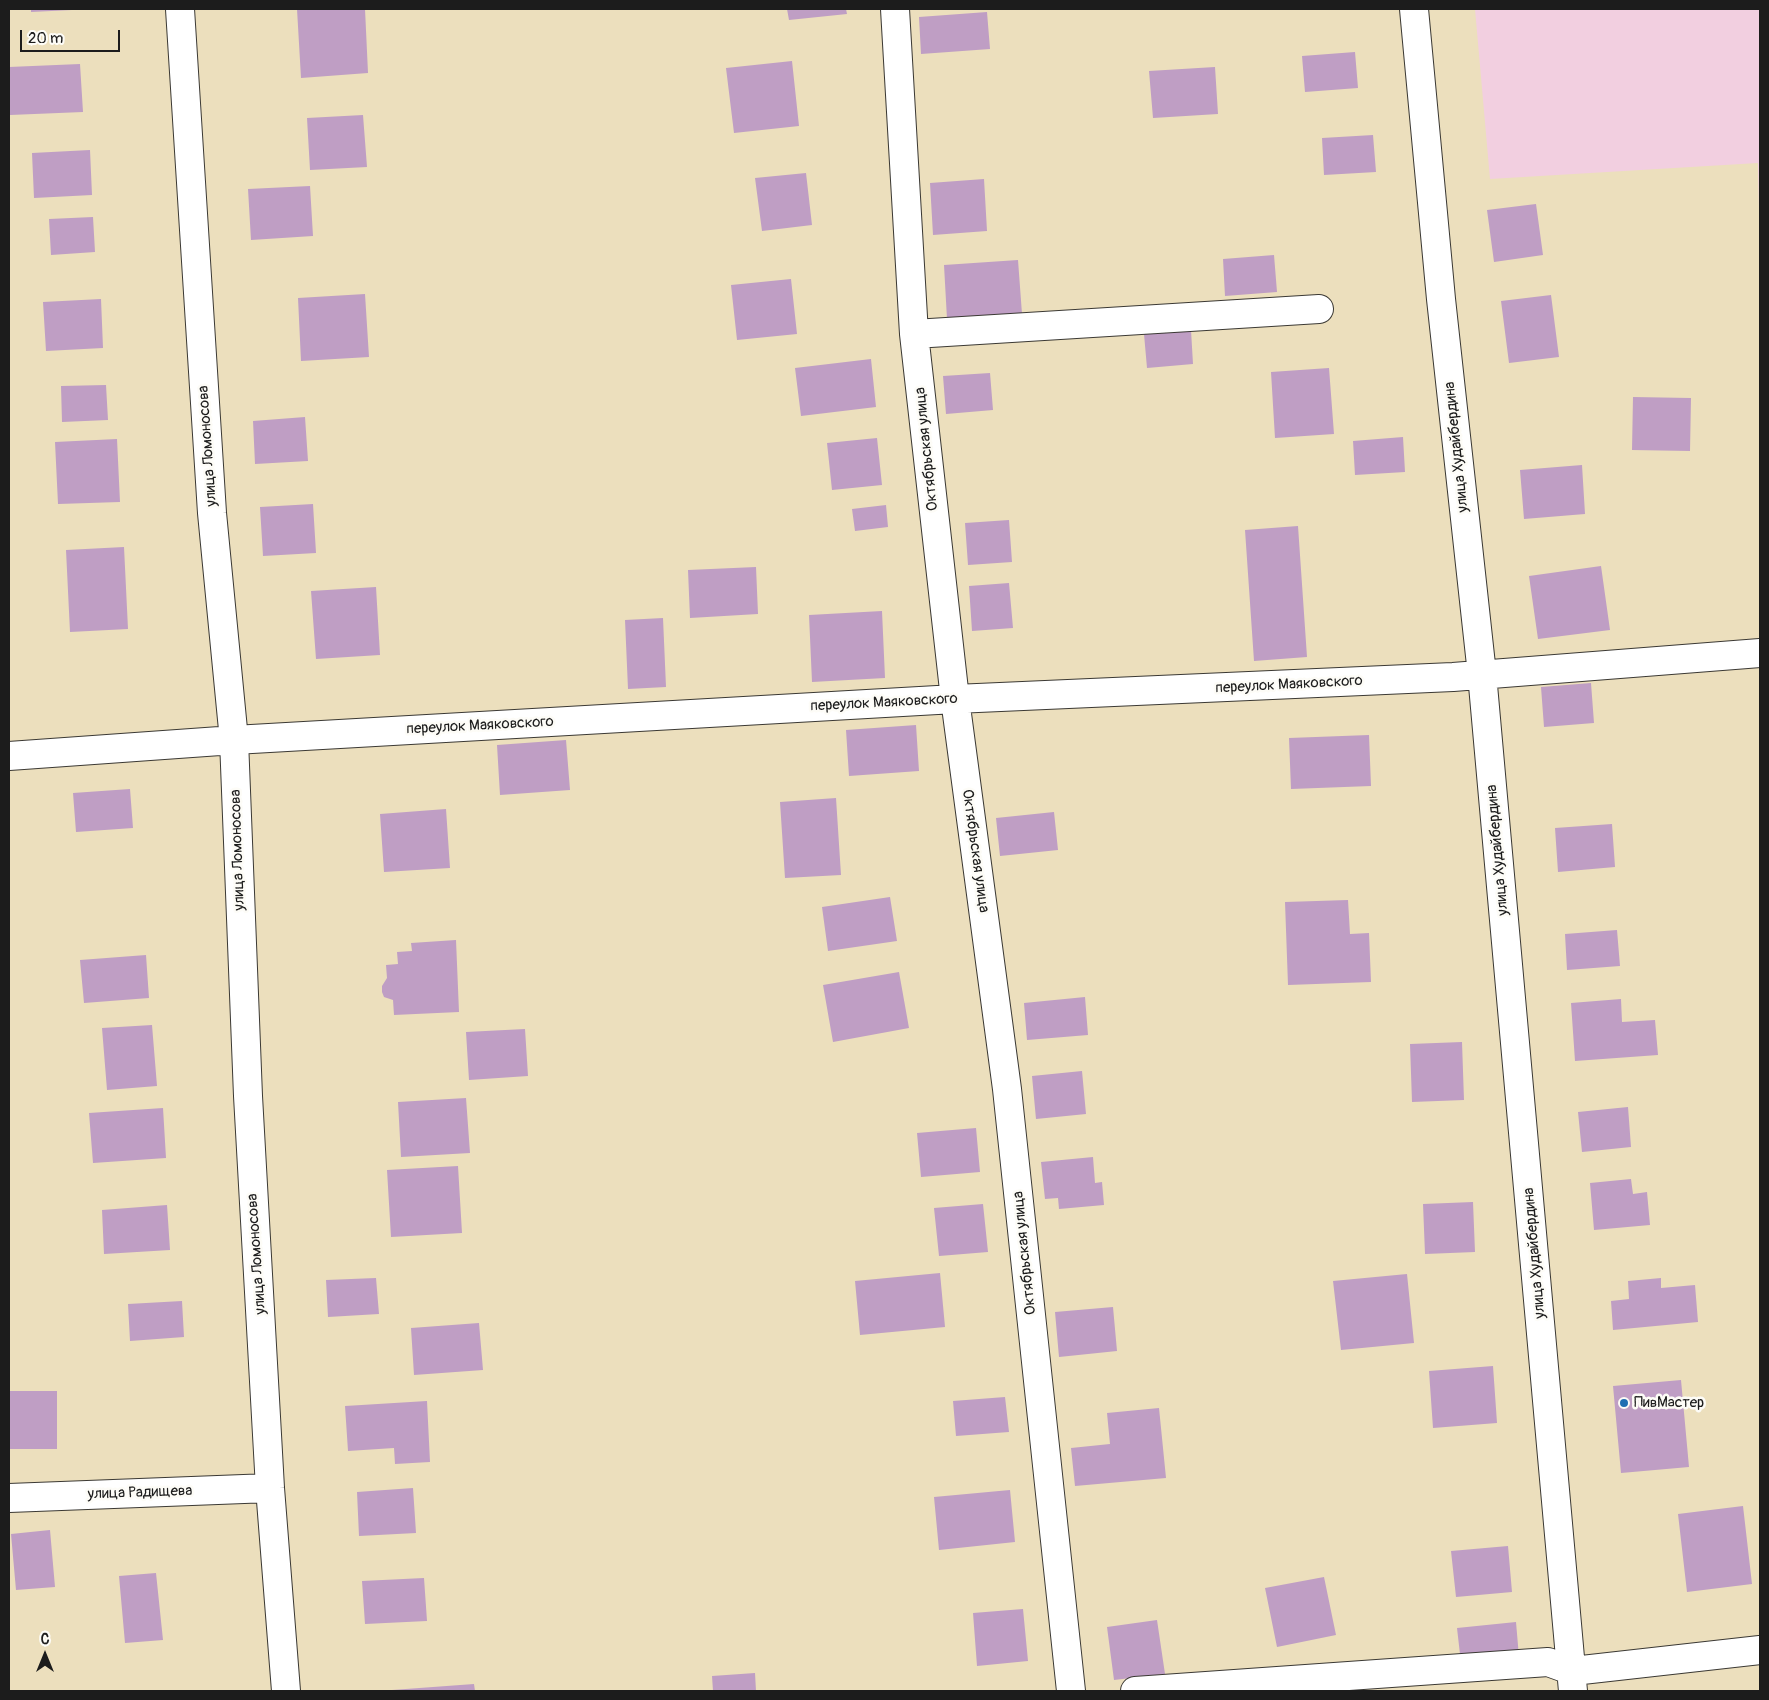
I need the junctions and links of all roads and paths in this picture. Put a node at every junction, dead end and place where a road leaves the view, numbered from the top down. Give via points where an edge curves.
1 (180, 9) edge
2 (895, 9) edge
3 (1414, 9) edge
4 (1320, 309) dead end
5 (914, 334) junction
6 (1760, 653) edge
7 (1482, 674) junction
8 (954, 699) junction
9 (234, 740) junction
10 (9, 756) edge
11 (270, 1488) junction
12 (9, 1498) edge
13 (1760, 1650) edge
14 (1573, 1681) edge
15 (286, 1691) edge
16 (1071, 1691) edge
17 (1135, 1691) edge

1 - 9 street, улица Ломоносова via 212,513
2 - 5 street, Октябрьская улица
3 - 7 street, улица Худайбердина via 1441,299
4 - 5 street
5 - 8 street, Октябрьская улица
6 - 7 street, переулок Маяковского
7 - 8 street, переулок Маяковского
7 - 14 street, улица Худайбердина
8 - 9 street, переулок Маяковского
8 - 16 street, Октябрьская улица via 1007,1089
9 - 10 street, переулок Маяковского
9 - 11 street, улица Ломоносова via 248,1096
11 - 12 street, улица Радищева
11 - 15 street, улица Ломоносова
13 - 14 street
14 - 17 street via 1548,1662

